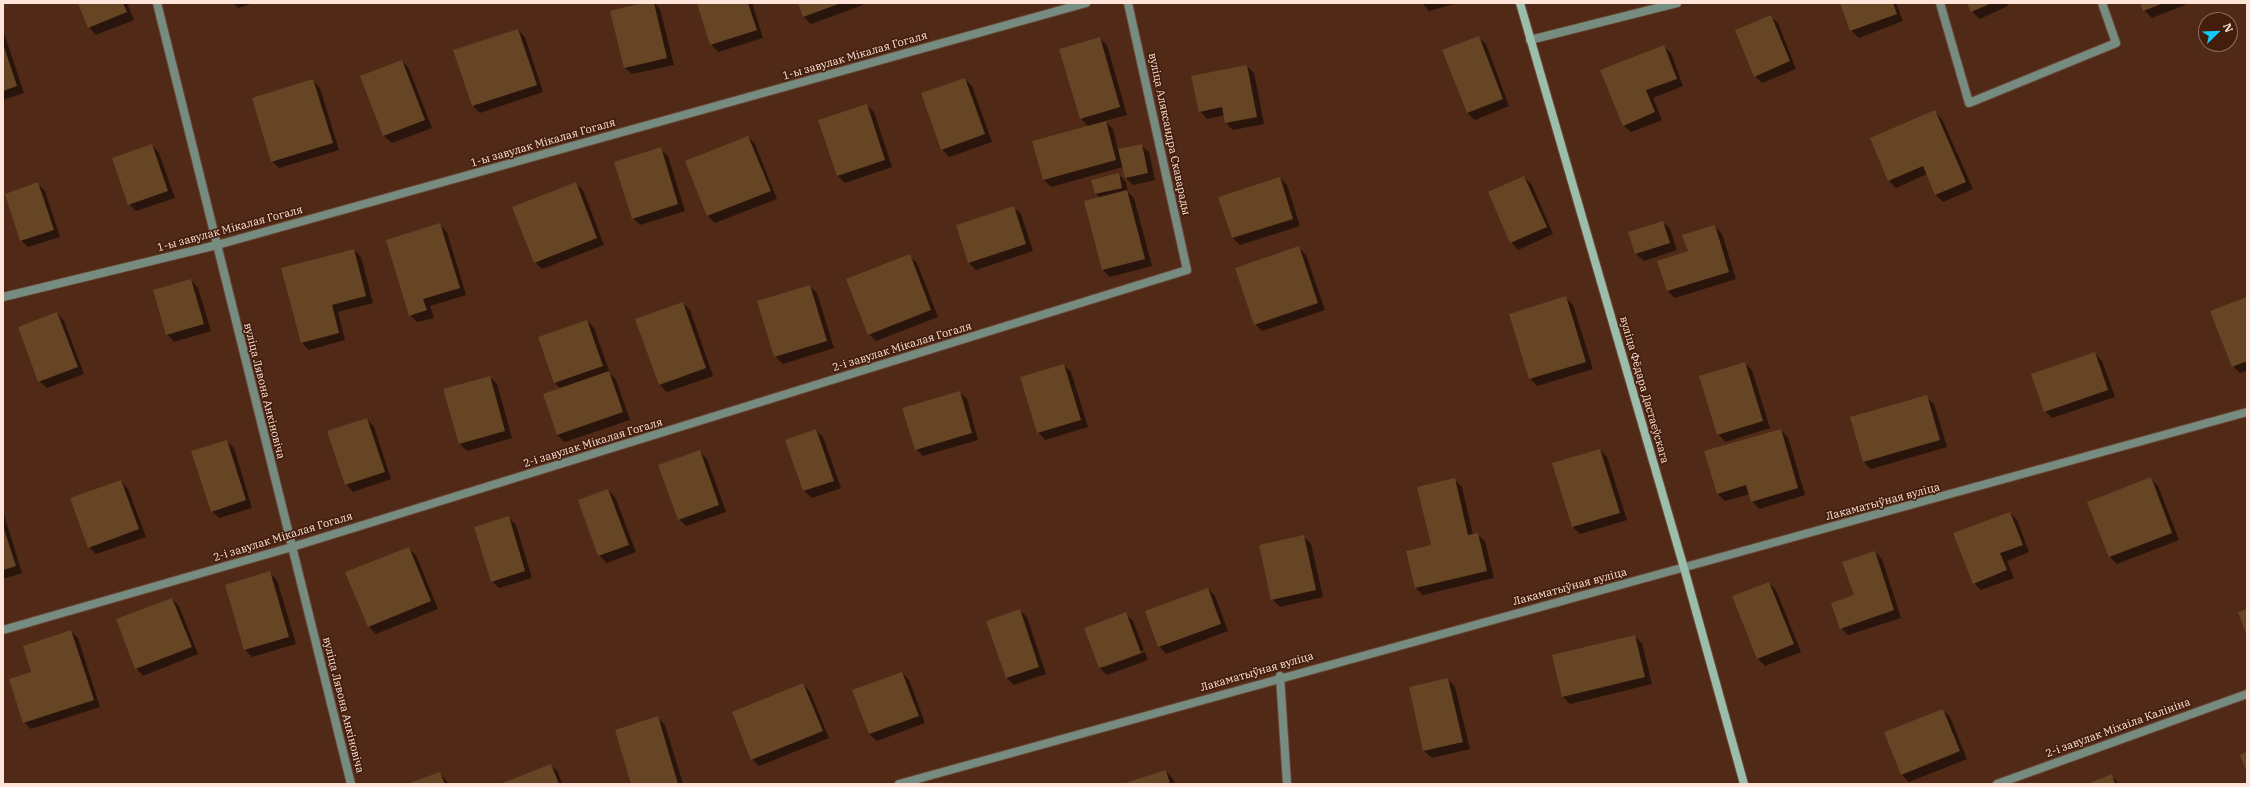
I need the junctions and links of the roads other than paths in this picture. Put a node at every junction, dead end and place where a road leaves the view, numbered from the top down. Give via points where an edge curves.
1 (157, 3) edge
2 (1086, 3) edge
3 (1128, 3) edge
4 (1520, 3) edge
5 (1677, 3) edge
6 (1940, 3) edge
7 (2102, 3) edge
8 (1530, 40) junction
9 (217, 246) junction
10 (1187, 270) joint
11 (3, 297) edge
12 (2247, 412) edge
13 (292, 547) junction
14 (1684, 568) junction
15 (3, 630) edge
16 (1280, 676) junction
17 (2247, 694) edge
18 (351, 784) edge
19 (899, 784) edge
20 (1287, 784) edge
21 (1744, 784) edge
22 (1997, 784) edge

1 - 9 street, вуліца Лявона Анкіновіча
2 - 9 street, 1-ы завулак Мікалая Гогаля
3 - 10 street, вуліца Аляксандра Скаварады
4 - 8 street, вуліца Фёдара Дастаеўскага
5 - 8 street
6 - 7 street via 1969,103 2116,43
8 - 14 street, вуліца Фёдара Дастаеўскага
9 - 11 street, 1-ы завулак Мікалая Гогаля
9 - 13 street, вуліца Лявона Анкіновіча
10 - 13 street, 2-і завулак Мікалая Гогаля
12 - 14 street, Лакаматыўная вуліца
13 - 15 street, 2-і завулак Мікалая Гогаля
13 - 18 street, вуліца Лявона Анкіновіча
14 - 16 street, Лакаматыўная вуліца
14 - 21 street, вуліца Фёдара Дастаеўскага
16 - 19 street, Лакаматыўная вуліца
16 - 20 street
17 - 22 street, 2-і завулак Міхаіла Калініна

